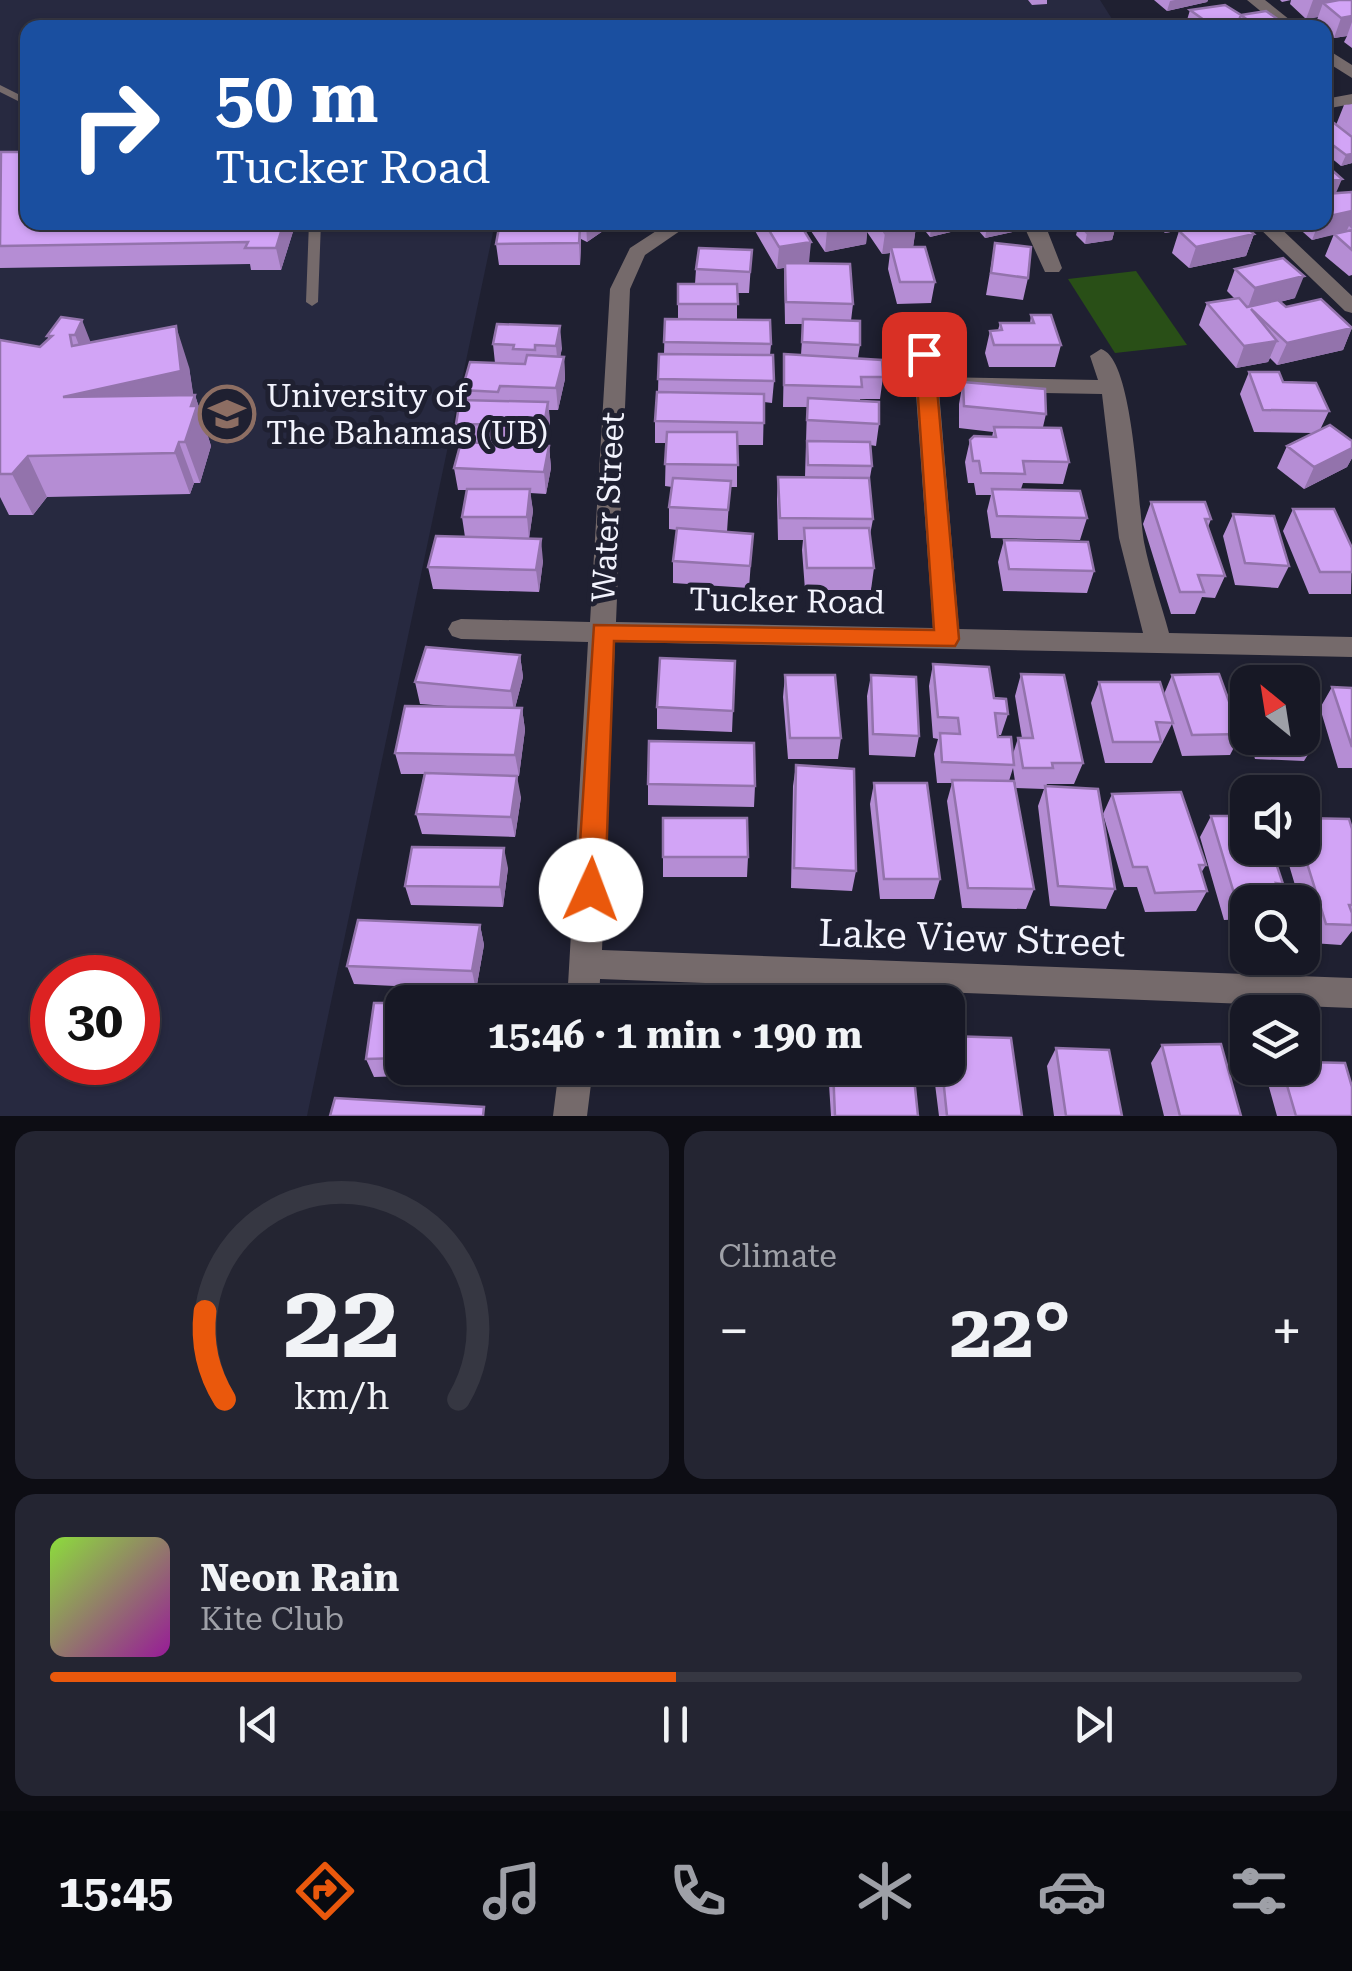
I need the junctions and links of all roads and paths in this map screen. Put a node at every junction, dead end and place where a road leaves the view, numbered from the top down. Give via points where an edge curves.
1 (1255, 0) edge
2 (1281, 20) edge
3 (315, 230) edge
4 (671, 230) edge
5 (1038, 230) edge
6 (1270, 230) edge
7 (1052, 268) dead end
8 (312, 302) dead end
9 (1352, 307) edge
10 (924, 354) dead end
11 (1102, 356) dead end
12 (927, 384) junction
13 (1114, 388) junction
14 (461, 629) dead end
15 (602, 632) junction
16 (947, 639) junction
17 (1159, 642) junction
18 (1352, 647) edge
19 (588, 964) junction
20 (586, 985) edge
21 (1352, 993) edge
22 (574, 1085) edge
23 (570, 1116) edge

1 - 2 street
3 - 8 lane
4 - 15 street, Water Street via 637,252 620,289
5 - 7 street
6 - 9 street
10 - 12 street
11 - 13 street
12 - 13 street
12 - 16 street
13 - 17 street via 1129,526
14 - 15 street, Tucker Road
15 - 16 street, Tucker Road
15 - 19 street, Water Street
16 - 17 street, Tucker Road
17 - 18 street, Tucker Road
19 - 20 street, Water Street
19 - 21 street, Lake View Street
22 - 23 street

